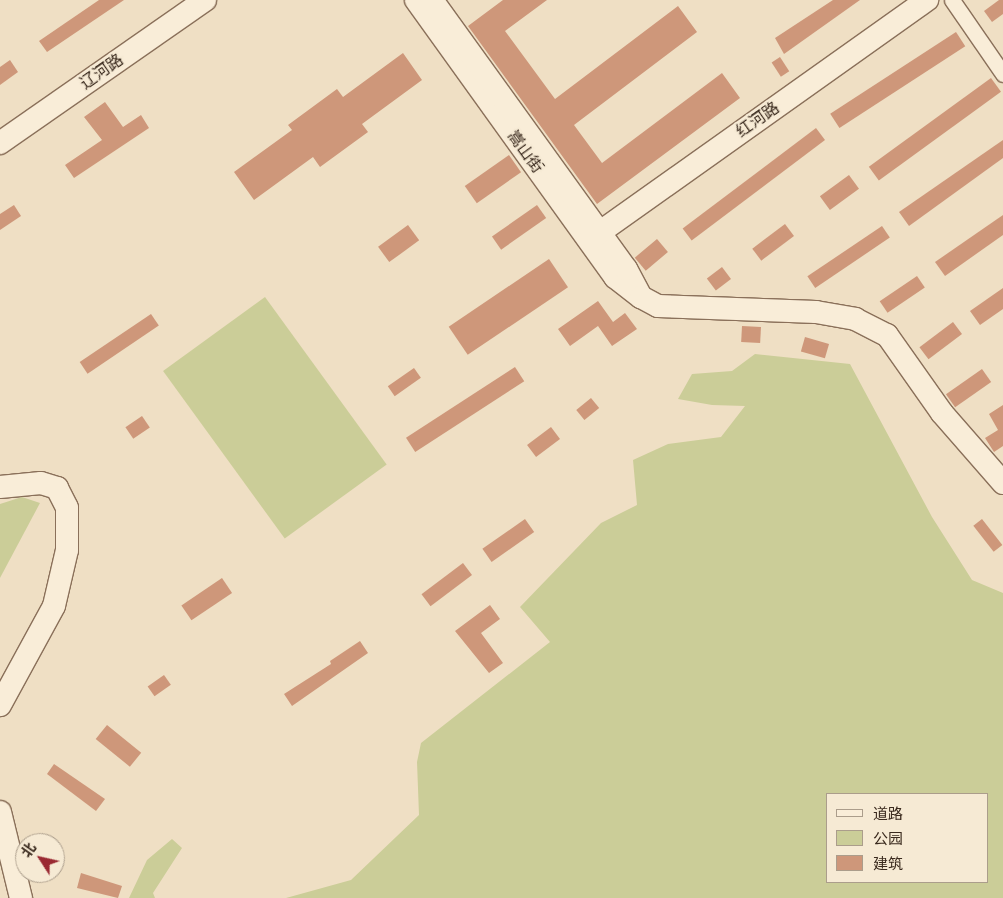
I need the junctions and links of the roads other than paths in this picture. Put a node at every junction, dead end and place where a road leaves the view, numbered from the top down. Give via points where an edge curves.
1 (205, 0) edge
2 (416, 0) edge
3 (432, 0) edge
4 (927, 0) edge
5 (952, 0) edge
6 (1003, 74) edge
7 (0, 143) edge
8 (594, 236) junction
9 (1003, 483) edge
10 (0, 487) edge
11 (0, 705) edge
12 (0, 812) edge
13 (20, 898) edge

1 - 7 street, 辽河路
2 - 8 street, 嵩山街
3 - 8 street, 嵩山街
4 - 8 street, 红河路
5 - 6 street
8 - 9 street, 嵩山街 via 615,277 649,302 816,312 863,323 887,335 942,413
10 - 11 street via 41,483 57,488 67,508 67,550 54,606
12 - 13 street

